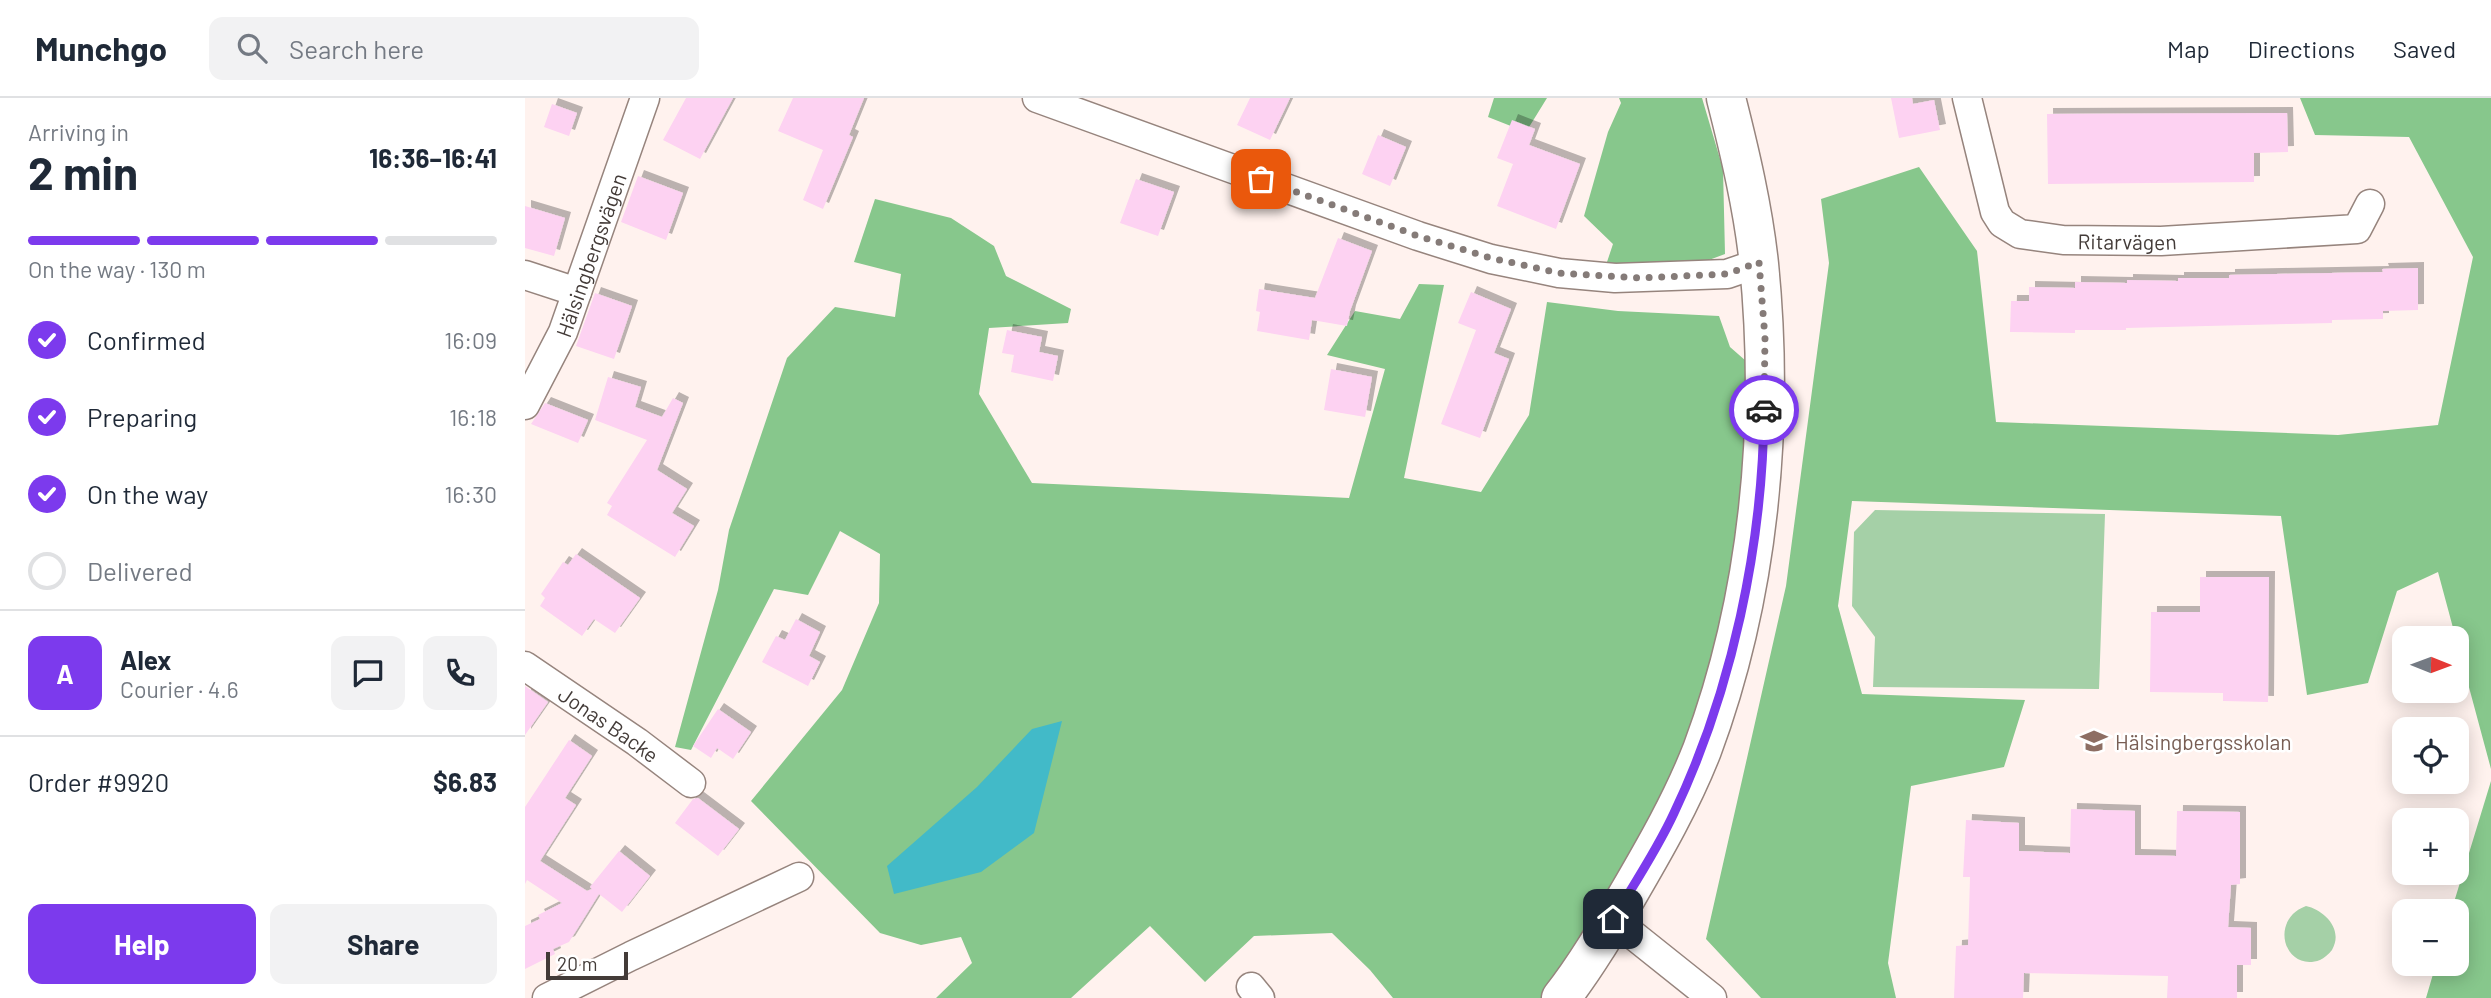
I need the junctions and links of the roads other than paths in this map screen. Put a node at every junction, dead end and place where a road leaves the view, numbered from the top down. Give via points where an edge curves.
1 (645, 98) edge
2 (1037, 98) edge
3 (1726, 98) edge
4 (1967, 98) edge
5 (2370, 204) dead end
6 (1759, 262) junction
7 (525, 275) edge
8 (577, 292) junction
9 (525, 405) edge
10 (525, 666) edge
11 (691, 783) dead end
12 (799, 877) dead end
13 (1613, 919) junction
14 (547, 998) edge
15 (1561, 998) edge
16 (1711, 998) edge

1 - 8 street, Hälsingbergsvägen
2 - 6 street via 1418,236 1491,258 1559,273 1615,278 1727,274
3 - 6 street via 1745,173
4 - 5 street, Ritarvägen via 1995,212 2002,223 2020,234 2063,240 2161,240 2357,229
6 - 13 street via 1765,338 1764,429 1743,603 1702,750 1674,813
7 - 8 street
8 - 9 street, Hälsingbergsvägen via 553,354
10 - 11 street, Jonas Backe
12 - 14 street
13 - 15 street
13 - 16 street

